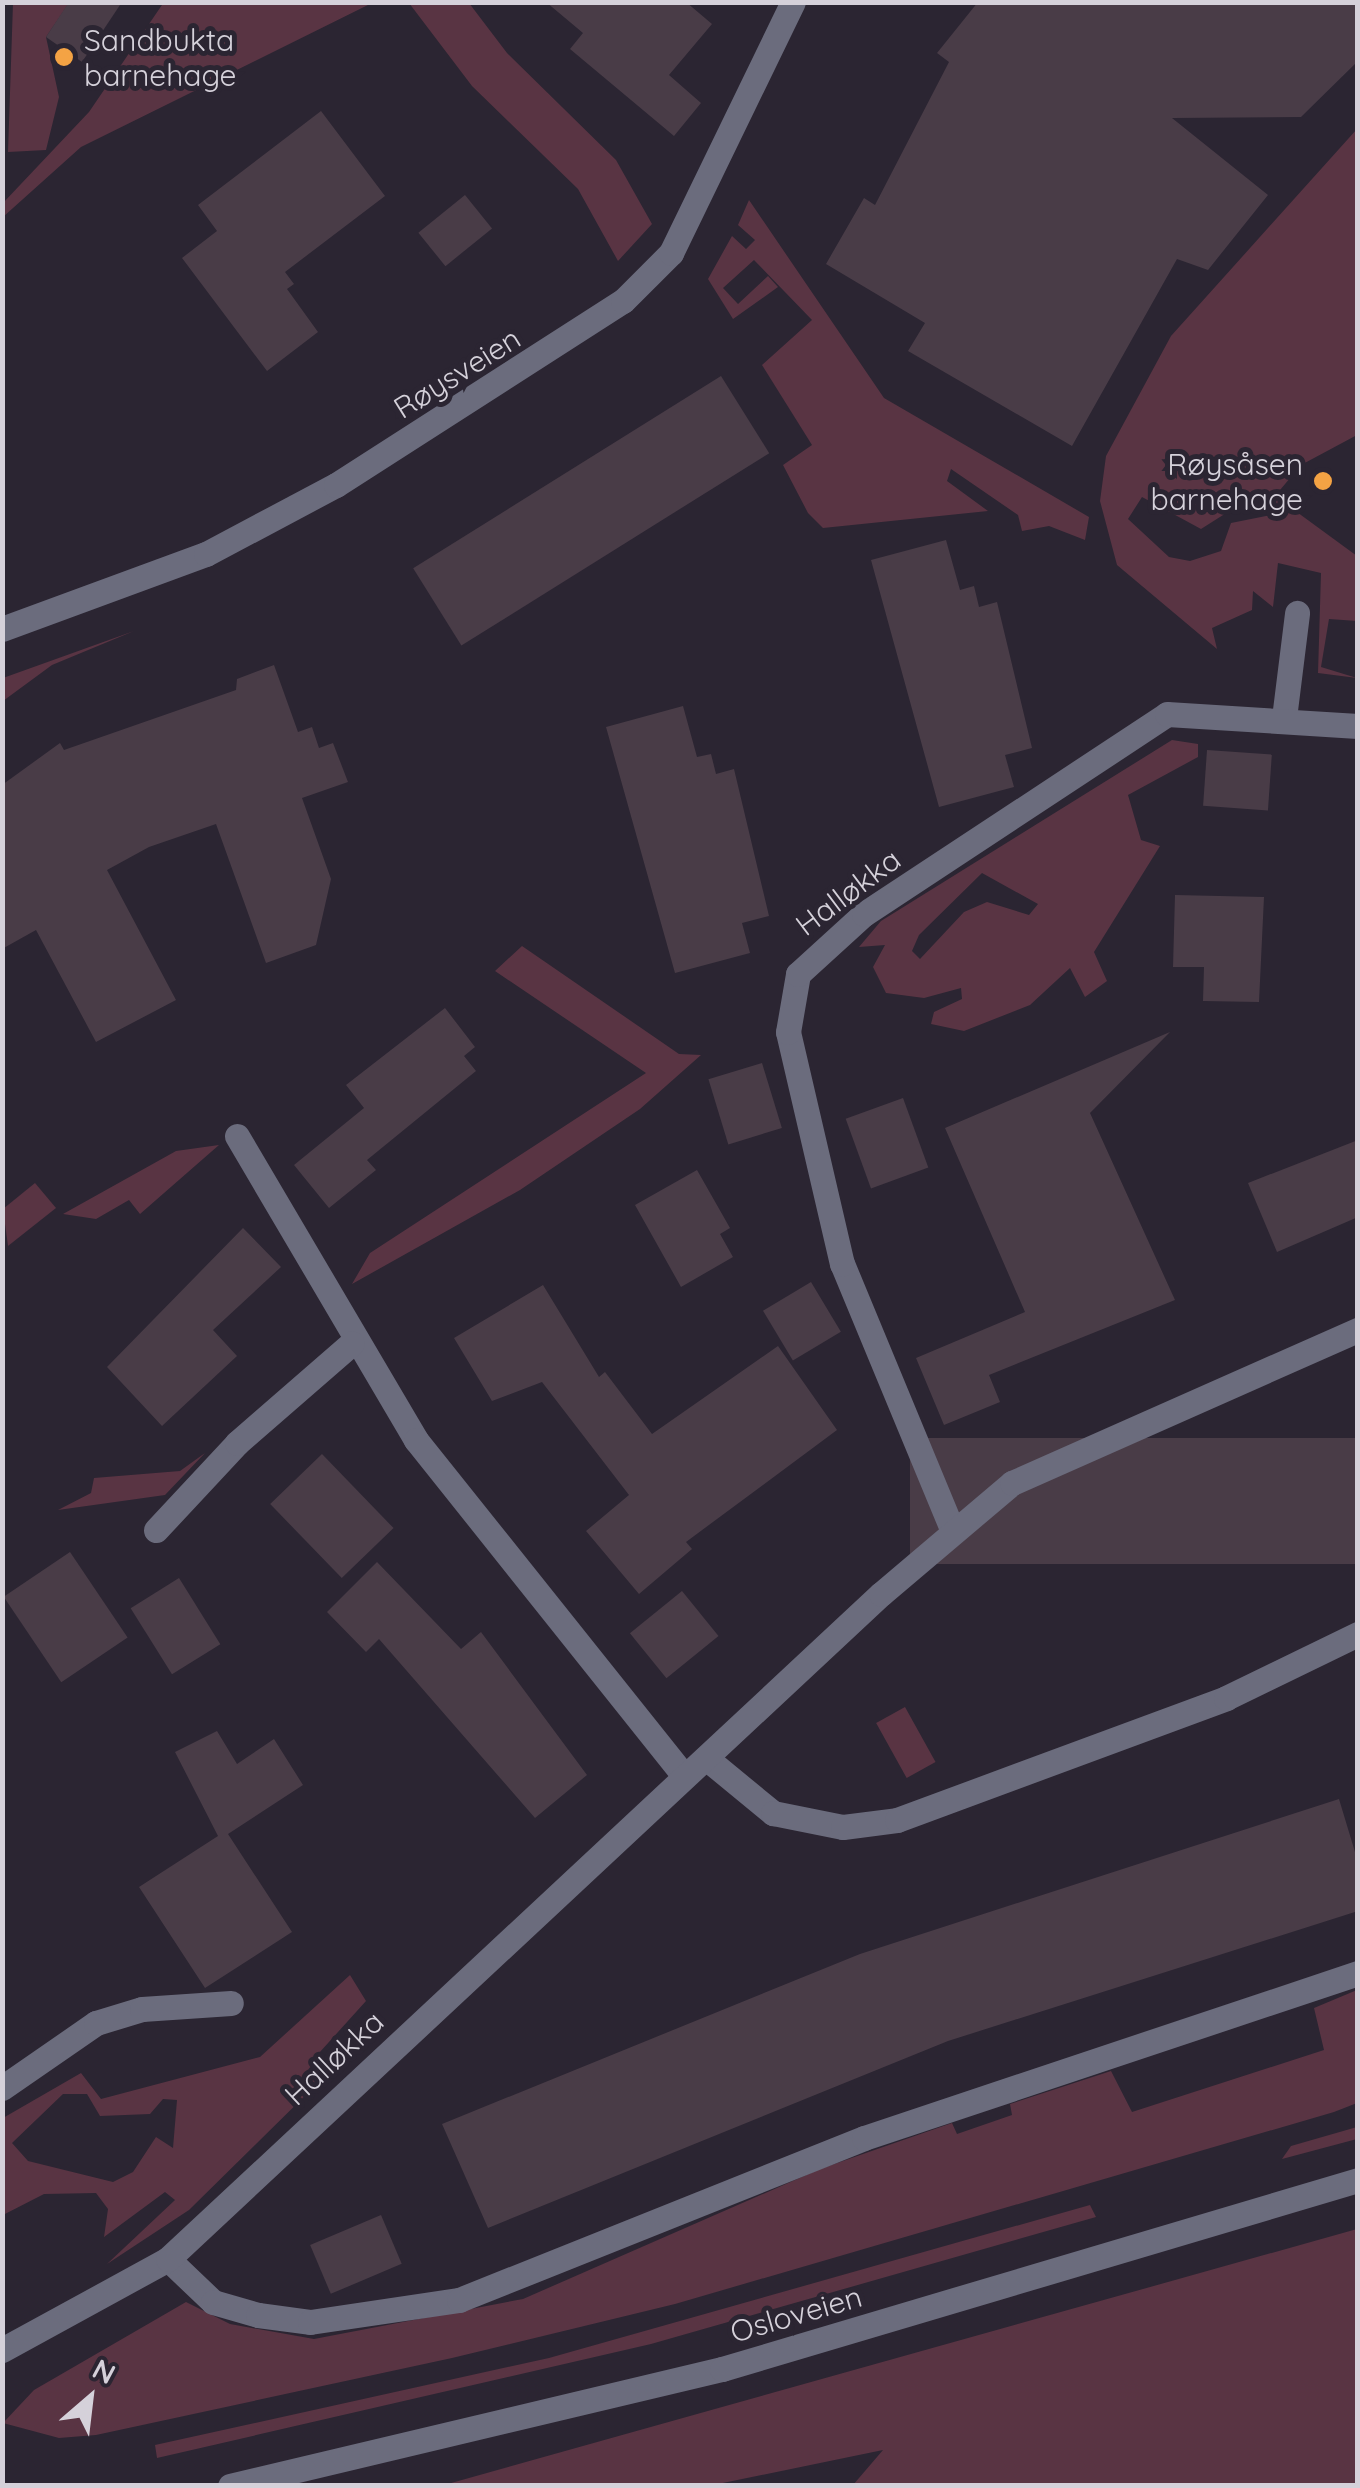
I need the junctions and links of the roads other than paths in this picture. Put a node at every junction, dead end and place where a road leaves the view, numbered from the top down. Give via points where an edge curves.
1 (793, 2) edge
2 (1296, 614) dead end
3 (2, 629) edge
4 (1284, 718) junction
5 (1358, 726) edge
6 (236, 1136) dead end
7 (1358, 1330) edge
8 (352, 1343) junction
9 (952, 1529) junction
10 (156, 1530) dead end
11 (1358, 1634) edge
12 (706, 1758) junction
13 (684, 1776) junction
14 (1358, 1973) edge
15 (232, 2003) dead end
16 (2, 2088) edge
17 (1358, 2180) edge
18 (168, 2259) junction
19 (2, 2350) edge
20 (240, 2485) edge

1 - 3 street, Røysveien via 671,253 623,301 336,486 206,554
2 - 4 street
4 - 5 street, Halløkka
4 - 9 street, Halløkka via 1167,714 864,914 798,974 788,1032 842,1264
6 - 8 street
7 - 9 street, Halløkka via 1248,1385 1061,1458
8 - 10 street via 237,1442
8 - 13 street via 563,1634
9 - 12 street, Halløkka
11 - 12 street via 1209,1705 897,1820 843,1827 773,1813
12 - 13 street, Halløkka
13 - 18 street, Halløkka
14 - 18 street via 864,2138 459,2300 292,2320 214,2302
15 - 16 street via 142,2009 96,2023
17 - 20 street, Osloveien via 722,2369
18 - 19 street, Halløkka

